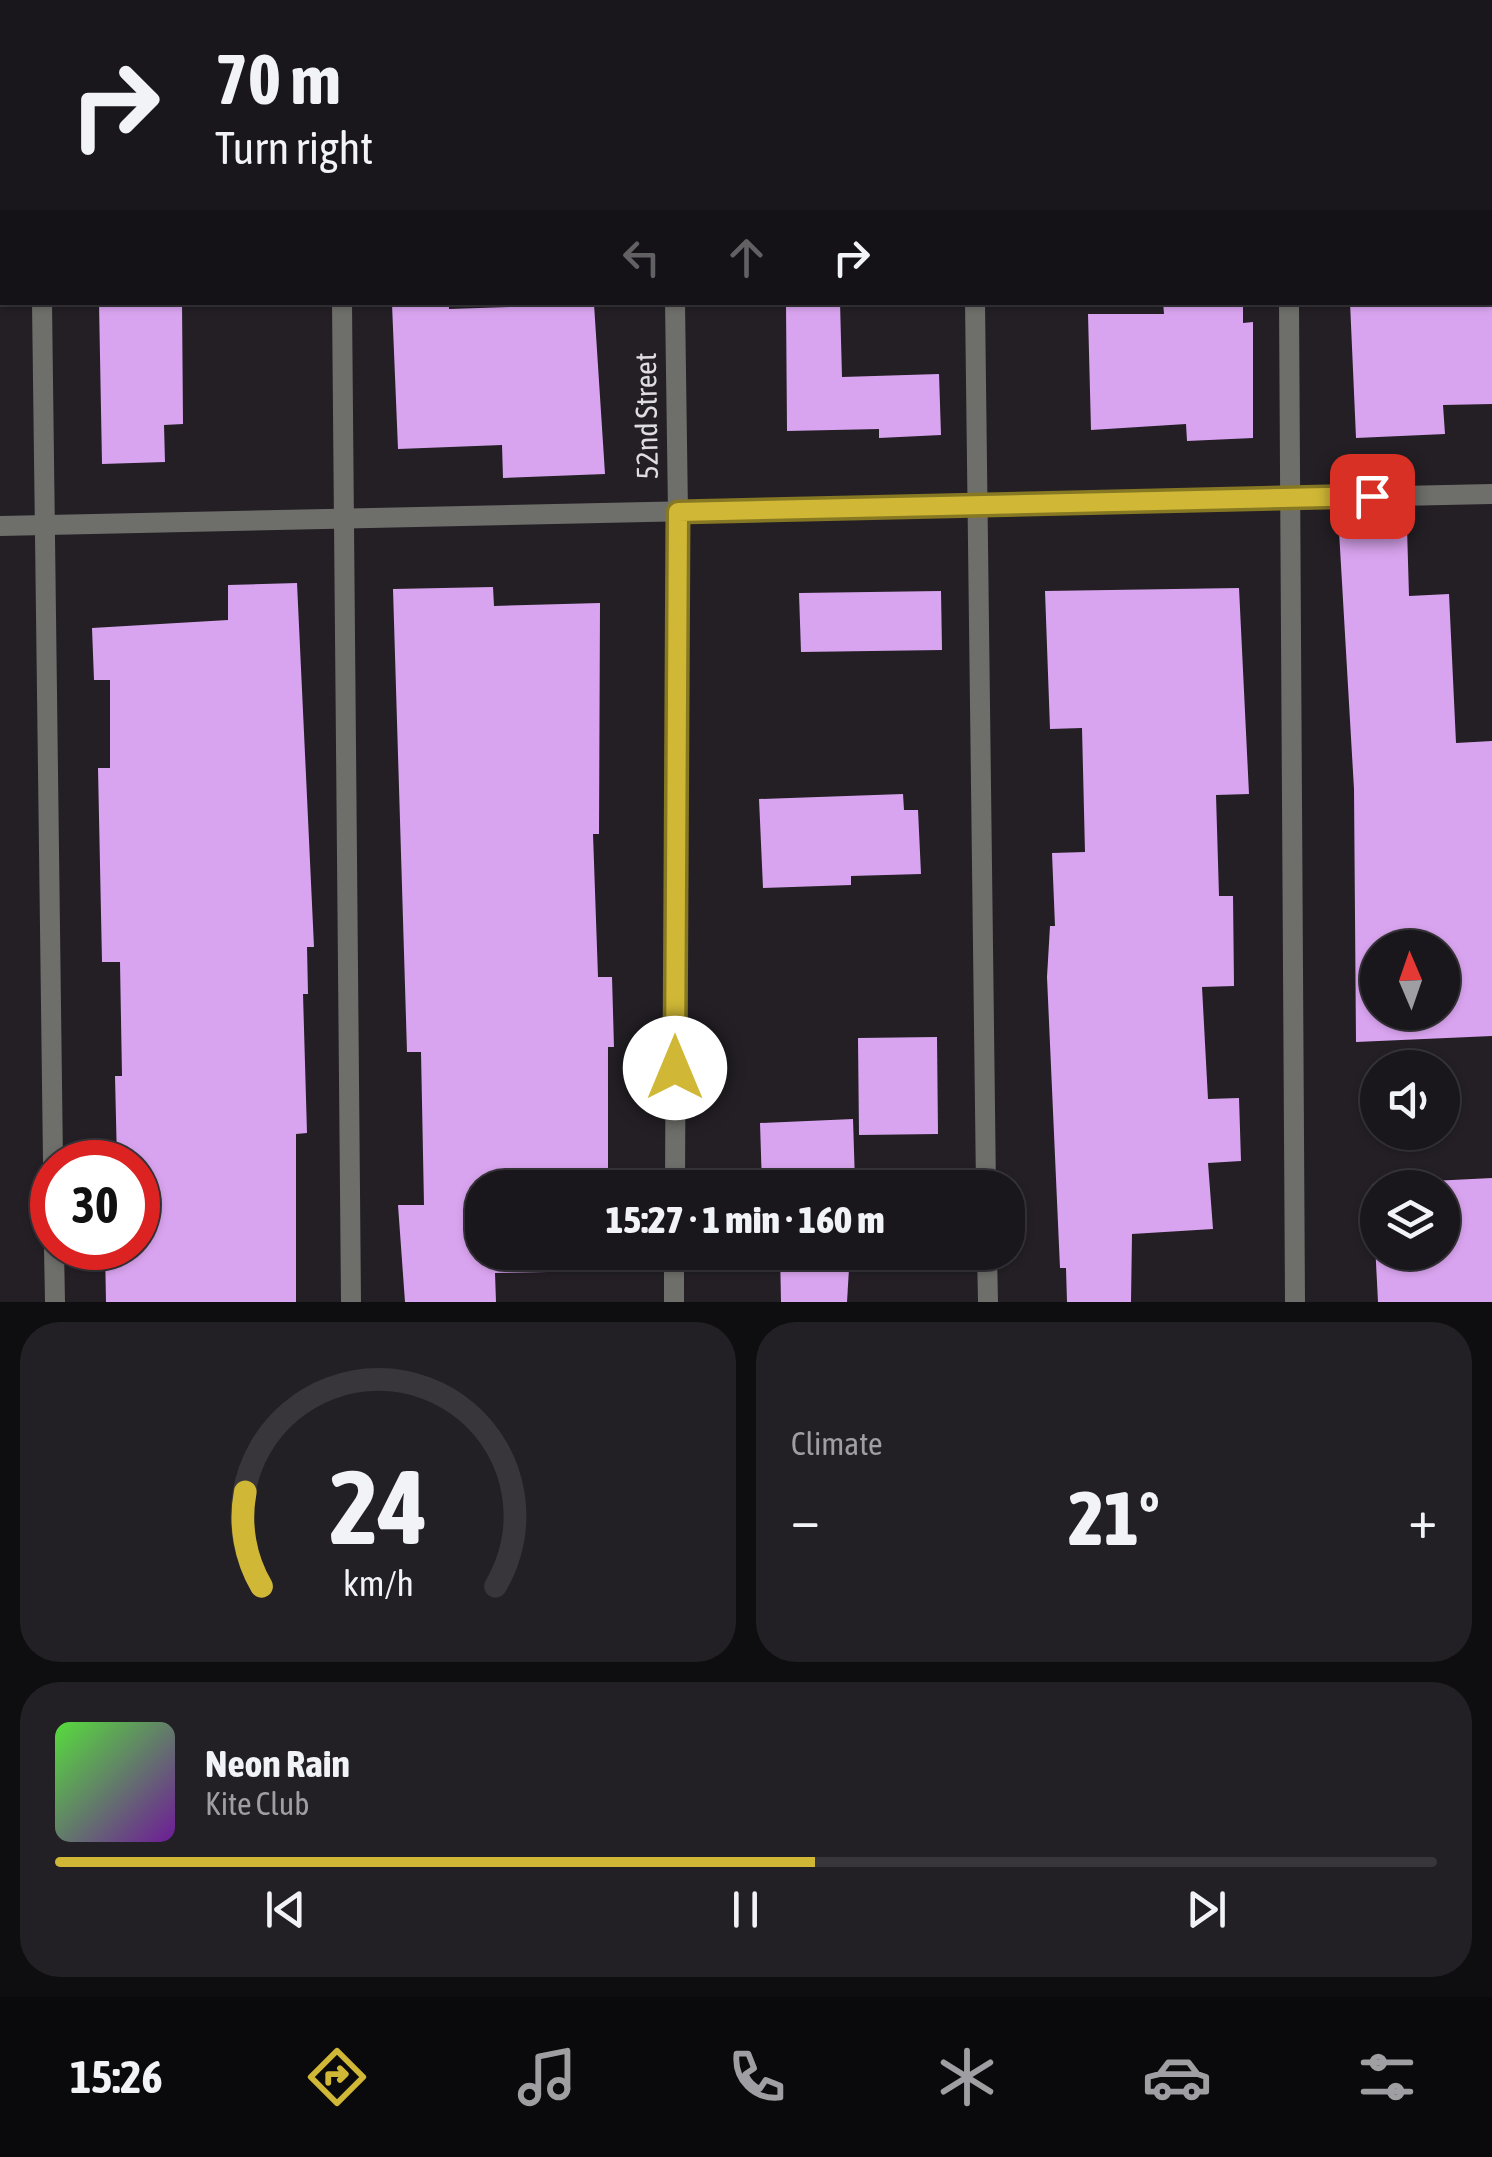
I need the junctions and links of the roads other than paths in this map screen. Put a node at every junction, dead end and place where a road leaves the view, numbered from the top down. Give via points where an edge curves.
1 (42, 305) edge
2 (342, 305) edge
3 (675, 305) edge
4 (976, 305) edge
5 (1290, 305) edge
6 (1492, 494) edge
7 (1292, 498) junction
8 (978, 505) junction
9 (678, 512) junction
10 (346, 518) junction
11 (45, 524) junction
12 (0, 526) edge
13 (53, 1140) edge
14 (674, 1170) edge
15 (986, 1170) edge
16 (54, 1270) edge
17 (674, 1270) edge
18 (987, 1270) edge
19 (55, 1302) edge
20 (352, 1302) edge
21 (674, 1302) edge
22 (988, 1302) edge
23 (1295, 1302) edge

1 - 11 street
2 - 10 street
3 - 9 street, 52nd Street
4 - 8 street
5 - 7 street
6 - 7 street
7 - 8 street
7 - 23 street
8 - 9 street
8 - 15 street
9 - 10 street
9 - 14 street, 52nd Street
10 - 11 street
10 - 20 street
11 - 12 street
11 - 13 street
16 - 19 street
17 - 21 street
18 - 22 street

